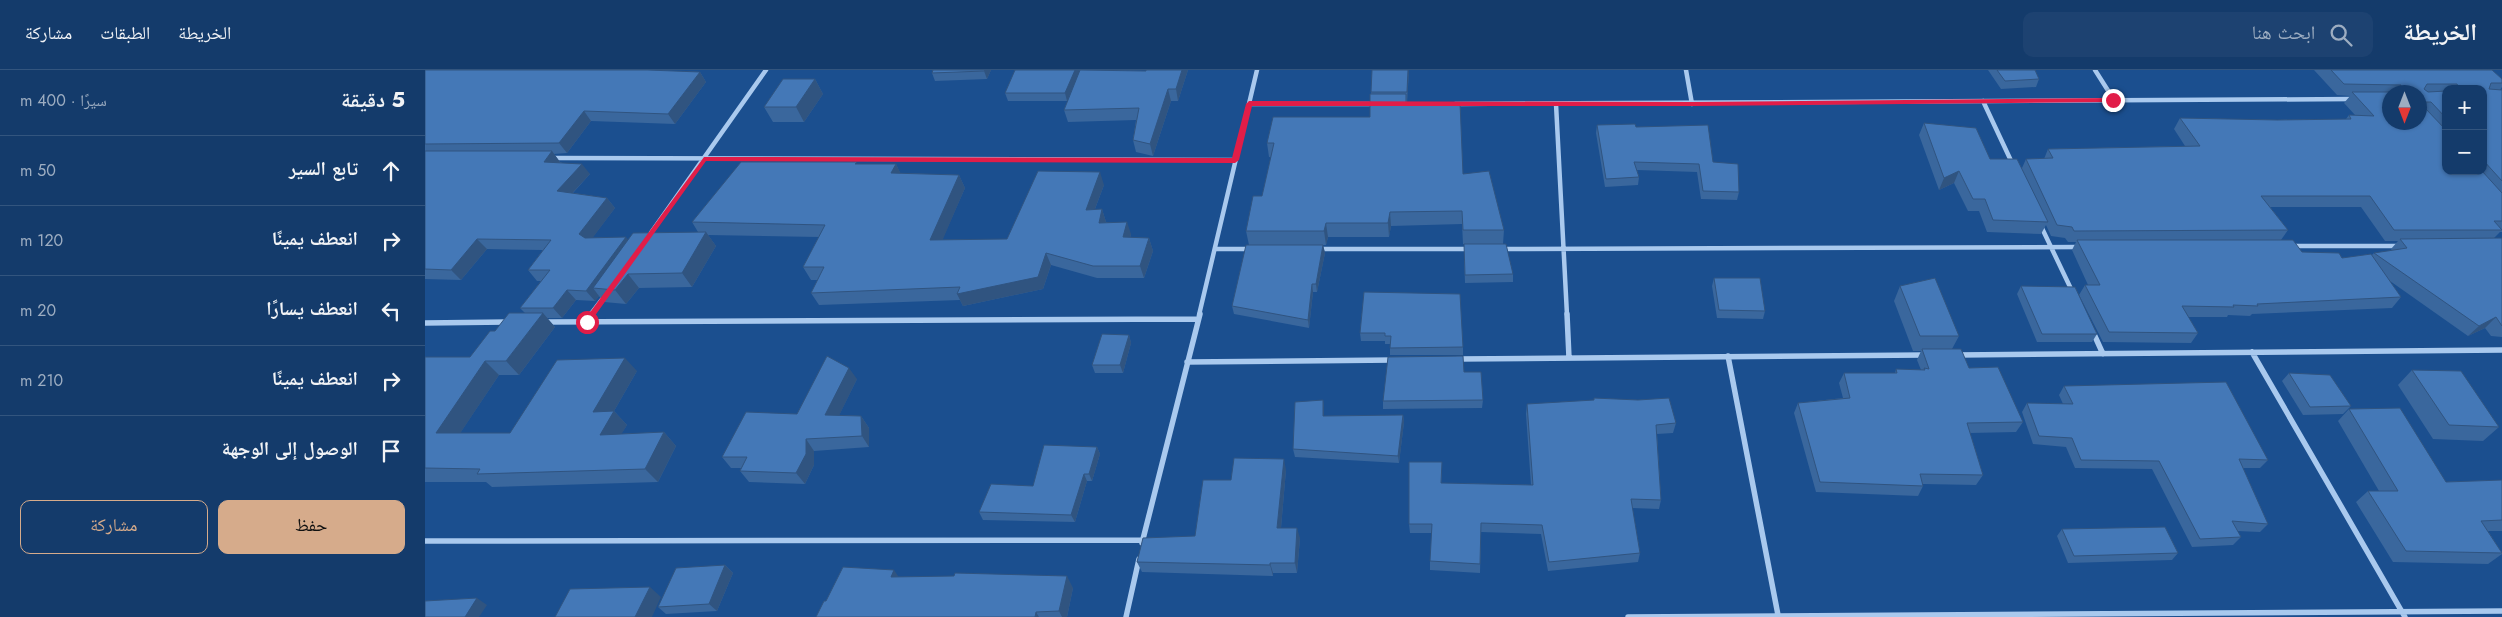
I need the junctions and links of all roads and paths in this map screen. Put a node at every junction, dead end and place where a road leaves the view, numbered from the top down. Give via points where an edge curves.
1 (766, 70) edge
2 (1257, 70) edge
3 (1686, 70) edge
4 (2095, 70) edge
5 (2360, 99) edge
6 (2113, 100) junction
7 (1983, 101) junction
8 (1249, 104) junction
9 (1388, 104) edge
10 (1447, 104) edge
11 (1556, 104) junction
12 (1692, 104) junction
13 (545, 158) edge
14 (704, 159) junction
15 (1235, 160) junction
16 (2015, 170) edge
17 (2039, 221) edge
18 (642, 244) edge
19 (2286, 246) edge
20 (2404, 246) edge
21 (2051, 247) junction
22 (2090, 247) edge
23 (1216, 249) junction
24 (1255, 249) edge
25 (1315, 249) edge
26 (1475, 249) edge
27 (1495, 249) edge
28 (1565, 249) junction
29 (609, 290) edge
30 (2077, 301) edge
31 (1197, 319) junction
32 (511, 322) edge
33 (539, 322) edge
34 (587, 322) junction
35 (425, 323) edge
36 (2090, 328) edge
37 (2502, 350) edge
38 (2252, 352) junction
39 (2103, 354) junction
40 (1935, 355) edge
41 (1955, 355) edge
42 (1728, 356) junction
43 (1569, 358) junction
44 (1452, 359) edge
45 (1403, 360) edge
46 (1187, 362) junction
47 (1143, 540) junction
48 (425, 541) edge
49 (2502, 611) edge
50 (2403, 614) edge
51 (1777, 615) junction
52 (1973, 616) edge
53 (1126, 617) edge
54 (1629, 617) edge

1 - 14 street
2 - 8 street
3 - 12 street
4 - 6 street
5 - 6 street
6 - 7 street
7 - 12 street
7 - 16 street
8 - 9 street
8 - 15 street
10 - 11 street
11 - 12 street
11 - 28 street
13 - 14 street
14 - 15 street
14 - 18 street
15 - 23 street
17 - 21 street
19 - 20 street
21 - 22 street
21 - 28 street
21 - 30 street
23 - 24 street
23 - 31 street
25 - 26 street
27 - 28 street
28 - 43 street
29 - 34 street
31 - 34 street
31 - 46 street
32 - 35 street
33 - 34 street
36 - 39 street
37 - 38 street
38 - 39 street
38 - 50 street
39 - 41 street
40 - 42 street
42 - 43 street
42 - 51 street
43 - 44 street
45 - 46 street
46 - 47 street
47 - 48 street
47 - 53 street
49 - 50 street
50 - 52 street
51 - 52 street
51 - 54 street

